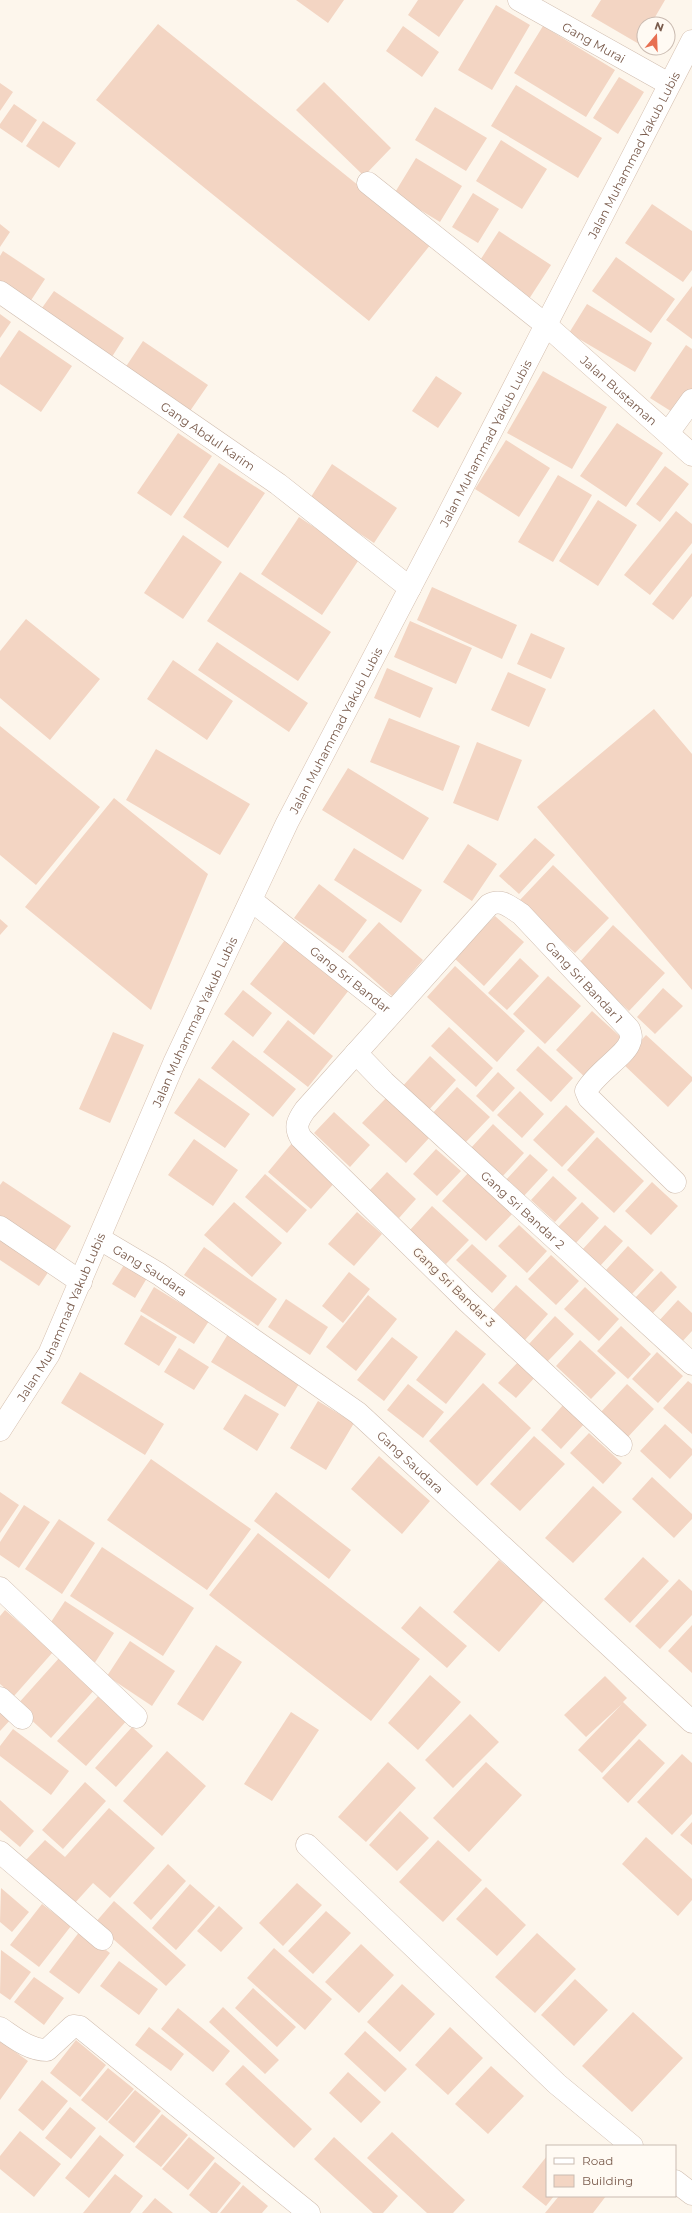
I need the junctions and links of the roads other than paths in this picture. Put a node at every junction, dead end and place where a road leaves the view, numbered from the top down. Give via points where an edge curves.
1 (520, 0) edge
2 (692, 41) edge
3 (669, 84) junction
4 (368, 183) dead end
5 (0, 292) edge
6 (546, 325) junction
7 (692, 400) edge
8 (668, 433) junction
9 (692, 455) edge
10 (410, 588) junction
11 (251, 900) junction
12 (392, 1012) junction
13 (356, 1053) junction
14 (297, 1123) joint
15 (675, 1182) dead end
16 (0, 1227) edge
17 (100, 1239) junction
18 (81, 1282) junction
19 (692, 1364) edge
20 (0, 1430) edge
21 (621, 1445) dead end
22 (0, 1588) edge
23 (0, 1698) edge
24 (136, 1717) dead end
25 (22, 1718) dead end
26 (692, 1722) edge
27 (307, 1846) dead end
28 (0, 1852) edge
29 (102, 1939) dead end
30 (0, 2028) edge
31 (631, 2145) edge
32 (676, 2182) edge
33 (692, 2194) edge
34 (309, 2213) edge

1 - 3 street, Gang Murai
2 - 3 street, Jalan Muhammad Yakub Lubis
3 - 6 street, Jalan Muhammad Yakub Lubis
4 - 6 street, Jalan Bustaman
5 - 10 street, Gang Abdul Karim via 278,484
6 - 8 street, Jalan Bustaman
6 - 10 street, Jalan Muhammad Yakub Lubis
7 - 8 street
8 - 9 street, Jalan Bustaman
10 - 11 street, Jalan Muhammad Yakub Lubis via 287,823
11 - 12 street, Gang Sri Bandar
11 - 17 street, Jalan Muhammad Yakub Lubis via 174,1063
12 - 13 street, Gang Sri Bandar
12 - 15 street, Gang Sri Bandar 1 via 489,905 495,901 504,903 521,914 629,1029 632,1036 628,1046 591,1081 586,1090 589,1098
13 - 14 street, Gang Sri Bandar via 305,1110
13 - 19 street, Gang Sri Bandar 2 via 384,1082
14 - 21 street, Gang Sri Bandar 3 via 297,1131 301,1138 466,1300
16 - 18 street
17 - 18 street, Jalan Muhammad Yakub Lubis
17 - 26 street, Gang Saudara via 159,1274 358,1413
18 - 20 street, Jalan Muhammad Yakub Lubis via 49,1354
22 - 24 street
23 - 25 street
27 - 31 street via 557,2084
28 - 29 street
30 - 34 street via 38,2050 47,2050 73,2026 80,2027
32 - 33 street

